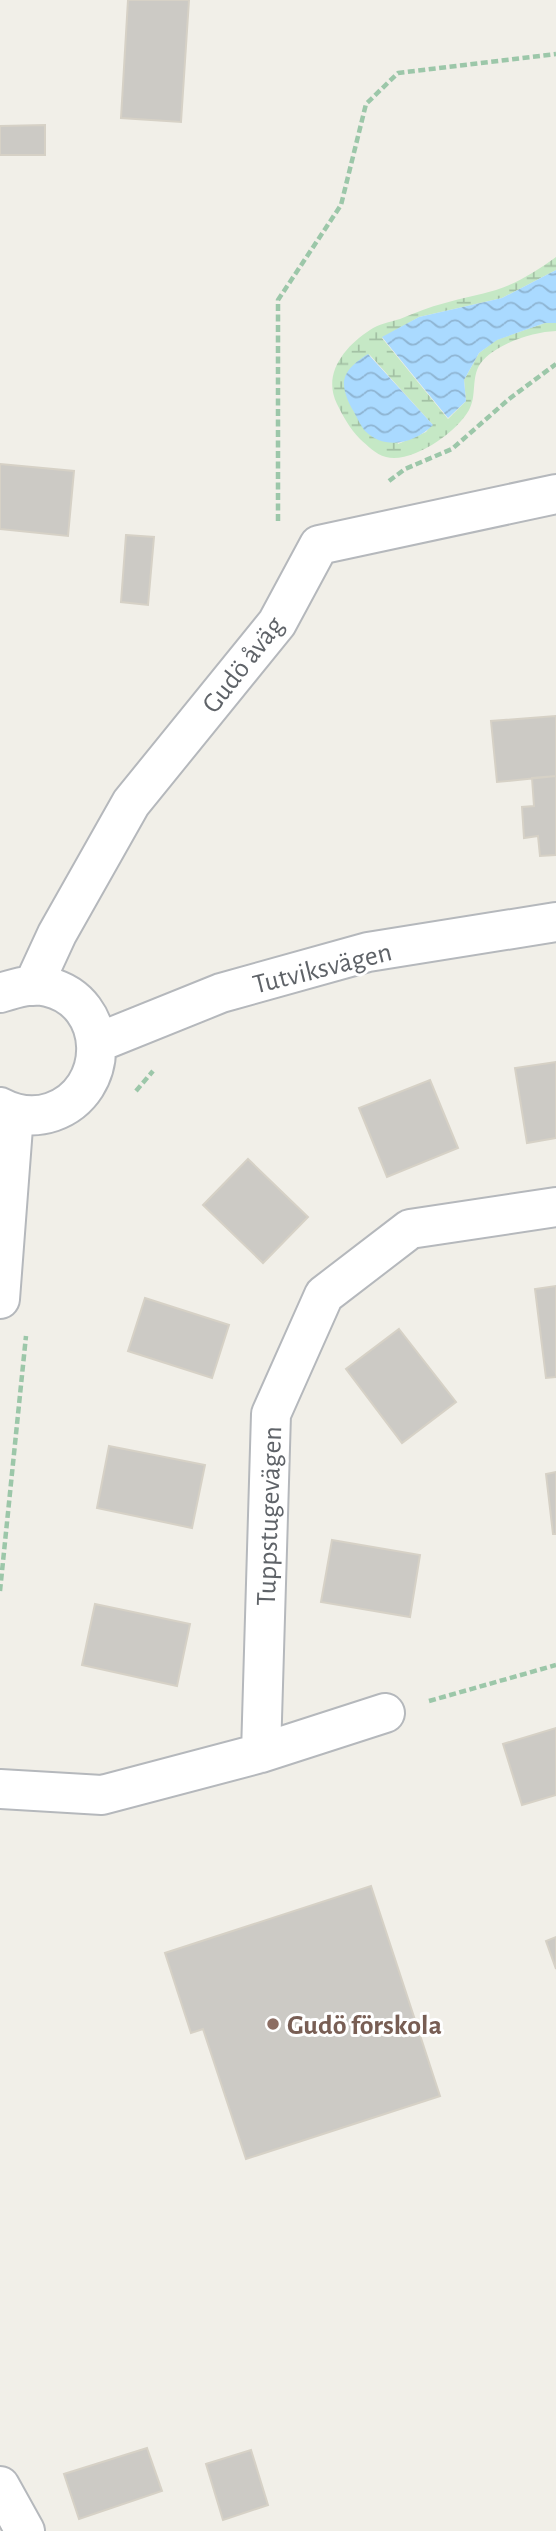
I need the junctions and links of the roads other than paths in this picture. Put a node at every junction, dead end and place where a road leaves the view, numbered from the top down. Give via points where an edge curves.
1 (556, 494) edge
2 (556, 922) edge
3 (16, 989) edge
4 (97, 1043) junction
5 (7, 1111) edge
6 (556, 1207) edge
7 (0, 1299) edge
8 (384, 1713) road end
9 (261, 1754) junction
10 (0, 1789) edge
11 (0, 2486) edge
12 (25, 2531) edge

1 - 3 street, Gudö åväg via 319,545 277,623 131,803 57,934
2 - 4 street, Tutviksvägen via 368,952 220,993
3 - 4 street via 49,987 72,999 89,1017
4 - 5 street via 95,1068 83,1091 64,1108 40,1116
5 - 7 street
6 - 9 street, Tuppstugevägen via 410,1229 324,1295 271,1414
8 - 9 street
9 - 10 street via 102,1795
11 - 12 street

